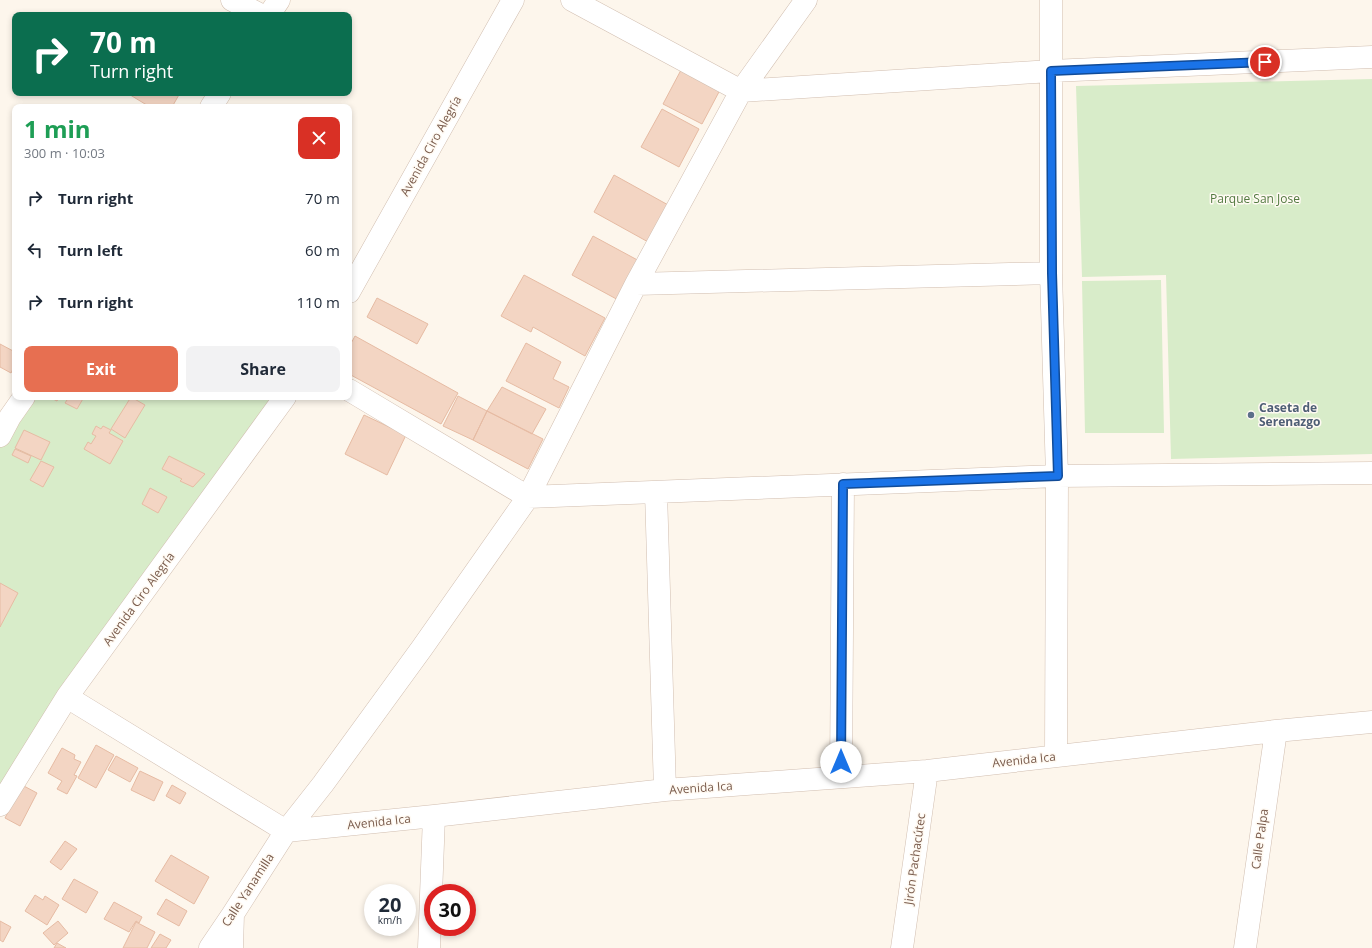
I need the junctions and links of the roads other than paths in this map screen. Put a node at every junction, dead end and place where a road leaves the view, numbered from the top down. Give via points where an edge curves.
1 (232, 0) edge
2 (279, 0) edge
3 (513, 0) edge
4 (572, 0) edge
5 (806, 0) edge
6 (1051, 0) edge
7 (255, 12) edge
8 (271, 12) edge
9 (1372, 57) edge
10 (1051, 71) junction
11 (741, 91) junction
12 (1052, 273) junction
13 (636, 284) junction
14 (352, 287) edge
15 (352, 392) edge
16 (21, 400) edge
17 (282, 400) edge
18 (5, 415) edge
19 (0, 436) edge
20 (1372, 472) edge
21 (1058, 476) junction
22 (843, 484) junction
23 (656, 492) junction
24 (528, 497) junction
25 (67, 697) junction
26 (1372, 722) edge
27 (1276, 731) junction
28 (1056, 756) junction
29 (927, 771) junction
30 (841, 778) junction
31 (665, 790) junction
32 (0, 805) edge
33 (434, 816) junction
34 (286, 831) junction
35 (233, 914) junction
36 (210, 948) edge
37 (232, 948) edge
38 (429, 948) edge
39 (902, 948) edge
40 (1244, 948) edge

1 - 7 street
2 - 8 street
3 - 14 street, Avenida Ciro Alegría
4 - 11 street
5 - 11 street, Calle Yanamilla
6 - 10 street
9 - 10 street
10 - 11 street
10 - 12 street
11 - 13 street, Calle Yanamilla
12 - 13 street
12 - 21 street
13 - 24 street, Calle Yanamilla
15 - 24 street
16 - 18 street
17 - 25 street, Avenida Ciro Alegría
18 - 19 street
20 - 21 street
21 - 22 street
21 - 28 street
22 - 23 street
22 - 30 street
23 - 24 street
23 - 31 street
24 - 34 street, Calle Yanamilla via 323,784
25 - 32 street, Avenida Ciro Alegría
25 - 34 street
26 - 27 street, Avenida Ica
27 - 28 street, Avenida Ica
27 - 40 street, Calle Palpa
28 - 29 street, Avenida Ica
29 - 30 street, Avenida Ica
29 - 39 street, Jirón Pachacútec
30 - 31 street, Avenida Ica
31 - 33 street, Avenida Ica
33 - 34 street, Avenida Ica
33 - 38 street
34 - 35 street, Calle Yanamilla
35 - 36 street, Calle Yanamilla
35 - 37 street

